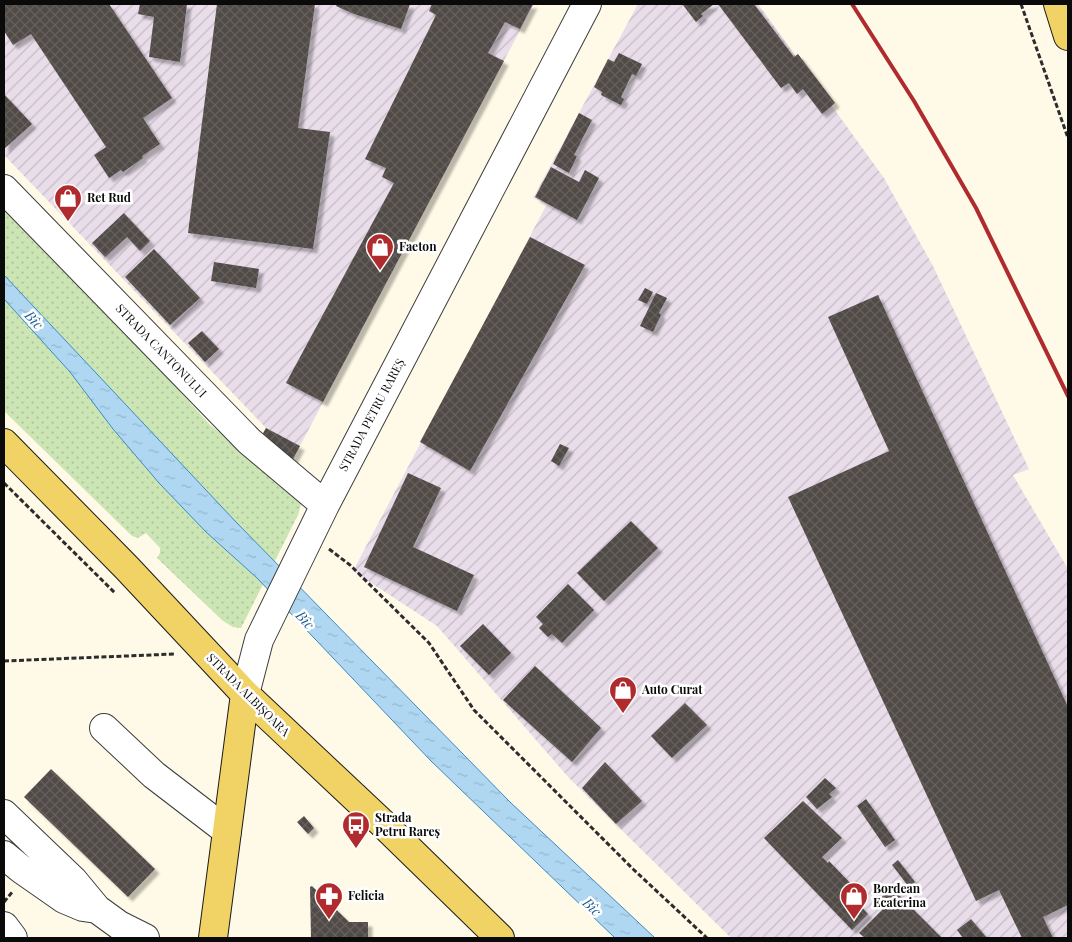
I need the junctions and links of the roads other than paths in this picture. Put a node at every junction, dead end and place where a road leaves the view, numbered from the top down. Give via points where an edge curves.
1 (587, 4) edge
2 (1058, 4) edge
3 (1068, 36) edge
4 (4, 188) edge
5 (4, 443) edge
6 (325, 505) junction
7 (244, 694) junction
8 (104, 728) dead end
9 (4, 814) edge
10 (227, 831) junction
11 (4, 855) edge
12 (6, 908) edge
13 (97, 909) junction
14 (13, 938) edge
15 (145, 938) edge
16 (213, 938) edge
17 (500, 938) edge

1 - 6 street, STRADA PETRU RAREȘ
2 - 3 main road
4 - 6 street, STRADA CANTONULUI via 249,442
5 - 7 main road, STRADA ALBIȘOARA via 127,568
6 - 7 street, STRADA PETRU RAREȘ via 259,640
7 - 10 main road, STRADA PETRU RAREȘ
7 - 17 main road, STRADA ALBIȘOARA
8 - 10 street via 154,775
9 - 13 street via 73,880
10 - 16 main road, STRADA PETRU RAREȘ
11 - 13 street via 64,898 83,907
12 - 14 street
13 - 15 street

